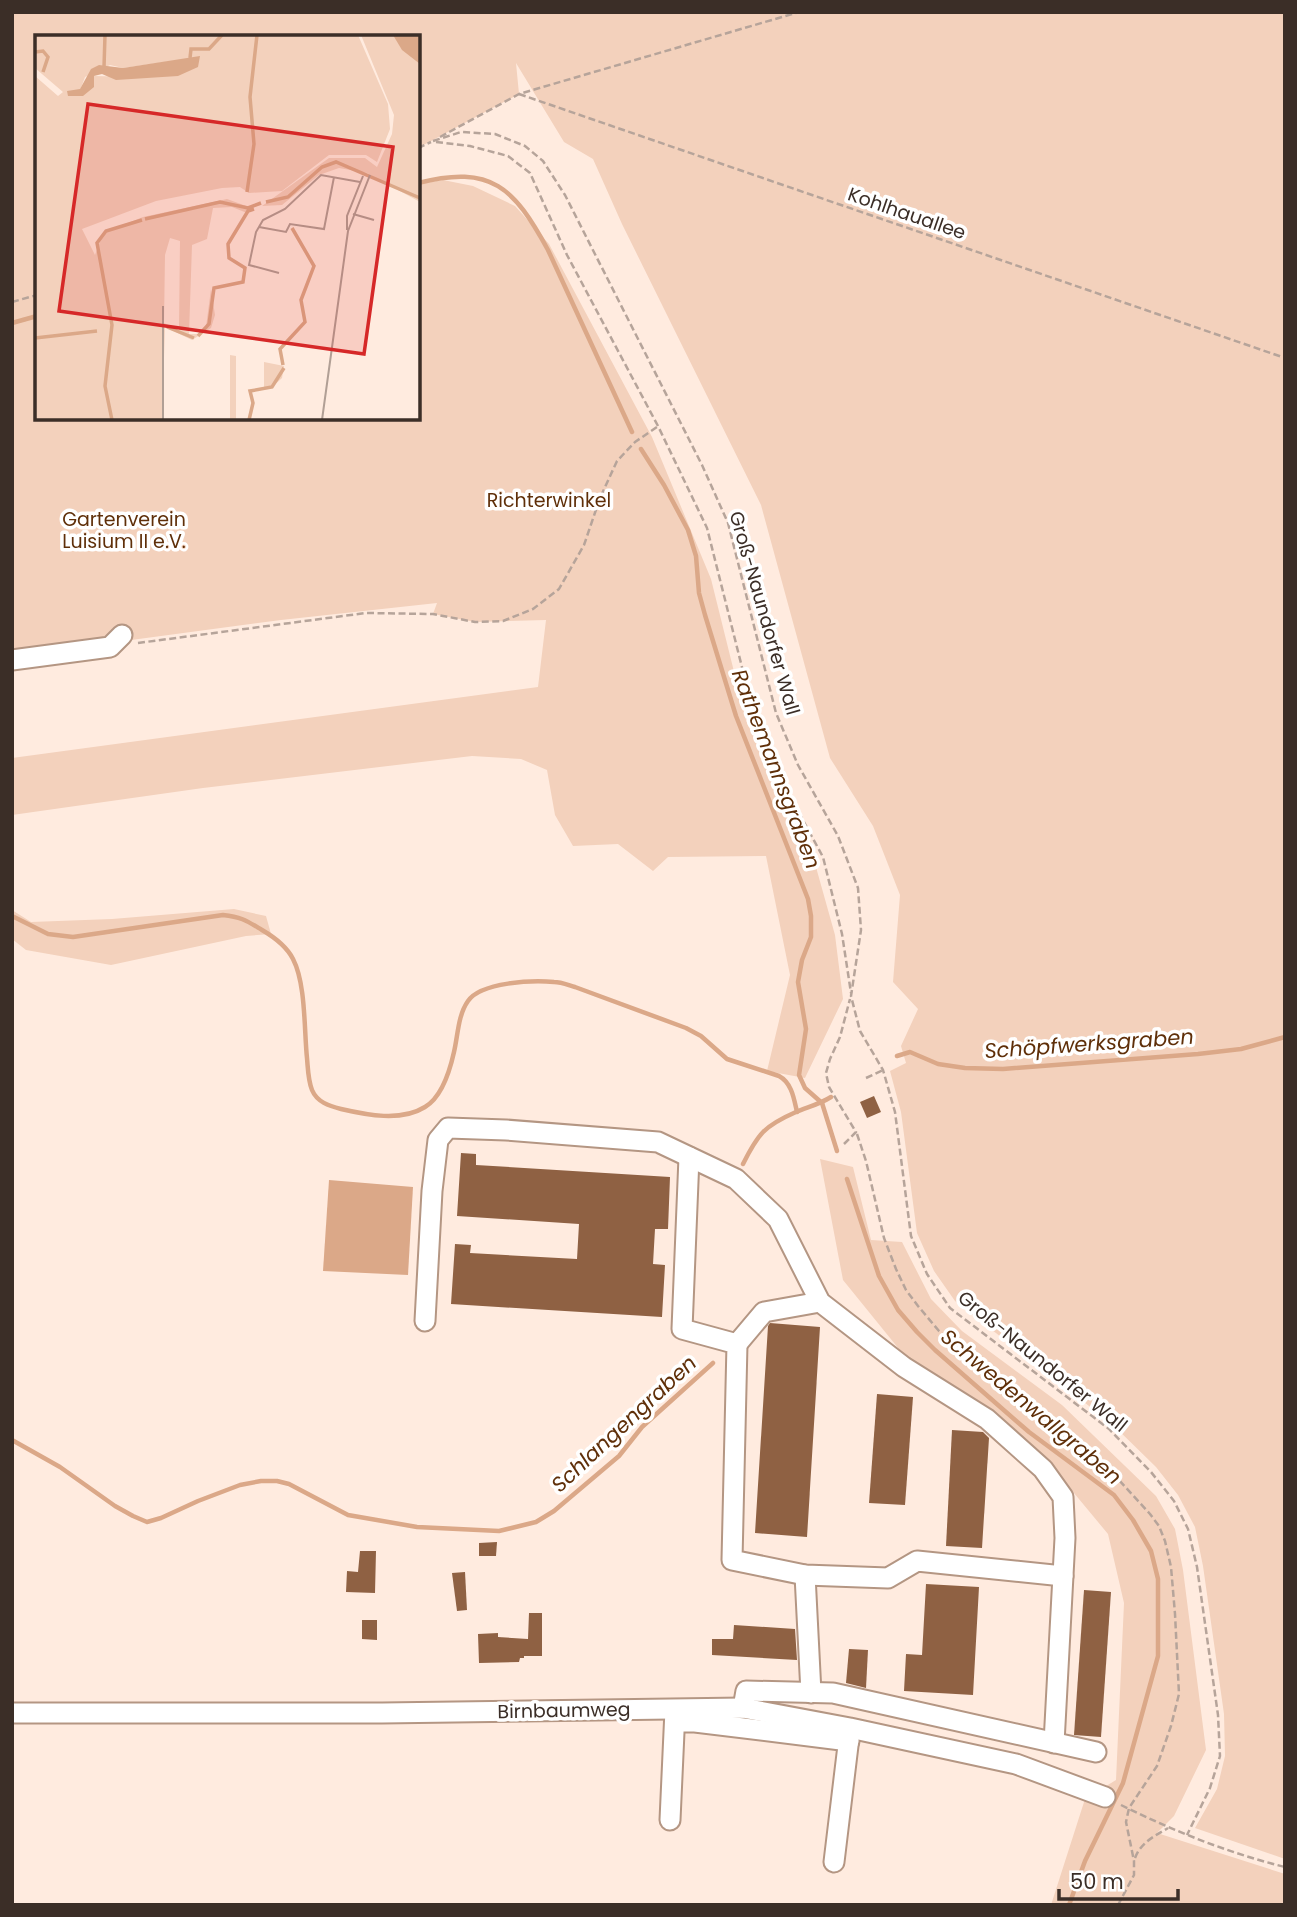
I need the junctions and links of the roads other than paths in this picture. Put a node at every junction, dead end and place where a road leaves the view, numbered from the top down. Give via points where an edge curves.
1 (131, 639) road end
2 (12, 660) edge
3 (689, 1157) junction
4 (820, 1303) junction
5 (425, 1321) dead end
6 (737, 1344) junction
7 (805, 1575) junction
8 (1063, 1576) junction
9 (811, 1693) junction
10 (744, 1708) junction
11 (12, 1713) edge
12 (675, 1716) junction
13 (850, 1734) junction
14 (1054, 1743) junction
15 (1096, 1752) dead end
16 (1113, 1801) road end
17 (670, 1819) dead end
18 (834, 1861) dead end

1 - 2 street via 110,647
3 - 4 street via 736,1180 778,1219
3 - 5 street via 658,1142 448,1128 438,1140
3 - 6 street via 682,1329
4 - 6 street via 764,1312
4 - 8 street via 904,1367 987,1419 1042,1469 1063,1497
6 - 7 street via 732,1560
7 - 8 street via 888,1578 917,1561
7 - 9 street
8 - 14 street
9 - 10 street via 746,1691
9 - 14 street via 833,1693
10 - 12 street, Birnbaumweg
10 - 13 street, Birnbaumweg
11 - 12 street, Birnbaumweg
12 - 13 street via 695,1722
12 - 17 street
13 - 16 street, Birnbaumweg via 1016,1764
13 - 18 street
14 - 15 street

